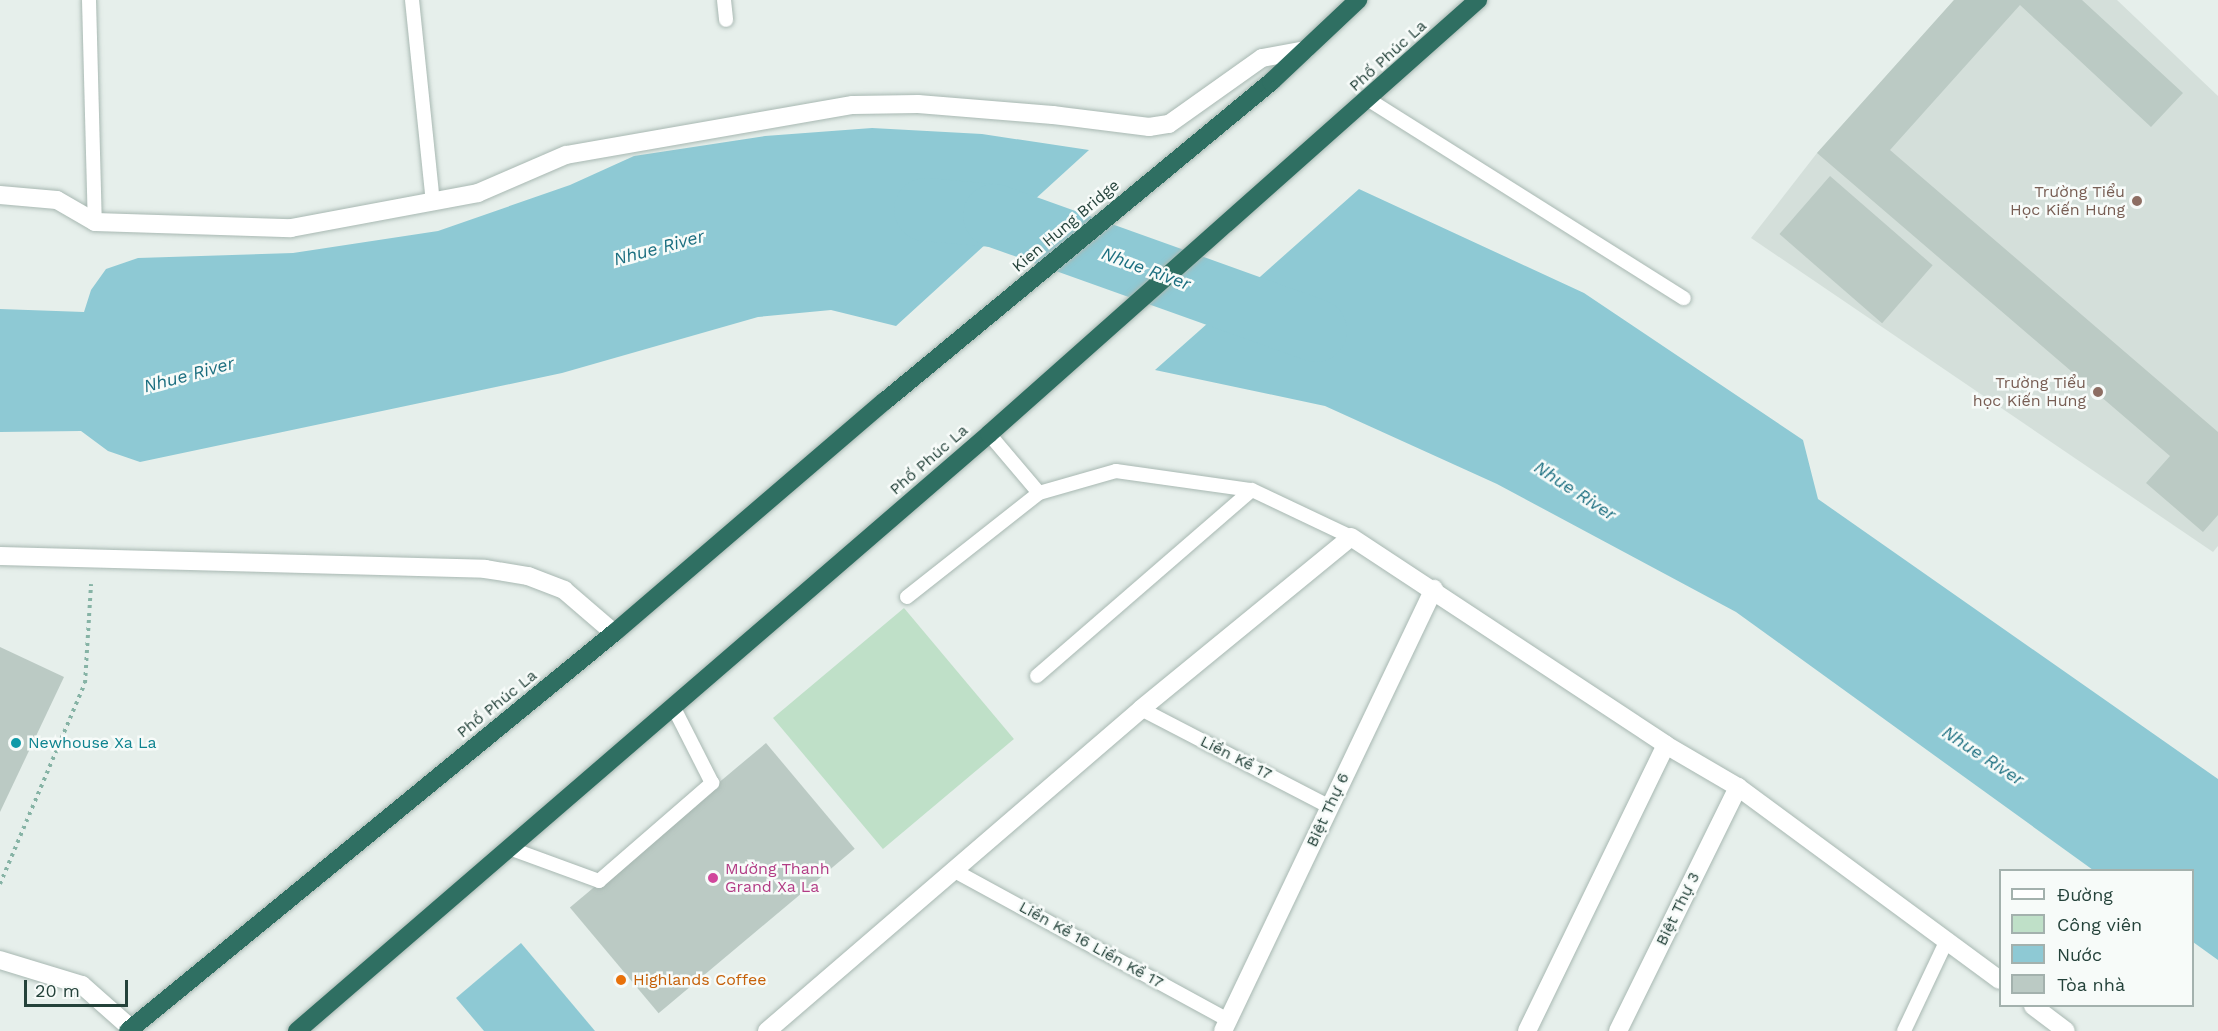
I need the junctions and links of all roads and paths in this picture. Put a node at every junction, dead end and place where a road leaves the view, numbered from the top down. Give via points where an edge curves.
1 (89, 0) edge
2 (412, 0) edge
3 (724, 0) edge
4 (1358, 0) edge
5 (1478, 0) edge
6 (726, 20) dead end
7 (1305, 50) junction
8 (1369, 100) junction
9 (0, 195) edge
10 (433, 202) junction
11 (95, 222) junction
12 (1684, 298) dead end
13 (885, 401) joint
14 (989, 434) junction
15 (1252, 490) junction
16 (1039, 493) junction
17 (1351, 537) junction
18 (0, 556) edge
19 (93, 558) junction
20 (1434, 589) junction
21 (907, 597) dead end
22 (614, 633) junction
23 (1037, 676) dead end
24 (673, 706) junction
25 (1141, 709) junction
26 (1666, 745) junction
27 (1738, 787) junction
28 (1330, 807) junction
29 (509, 848) junction
30 (953, 870) junction
31 (0, 884) edge
32 (1947, 939) junction
33 (0, 960) edge
34 (1999, 978) edge
35 (2036, 1007) edge
36 (1226, 1026) edge
37 (131, 1030) edge
38 (297, 1031) edge
39 (767, 1031) edge
40 (1527, 1031) edge
41 (1618, 1031) edge
42 (1904, 1031) edge
43 (2066, 1031) edge

1 - 11 lane
2 - 10 lane
3 - 6 lane
4 - 7 highway
5 - 8 highway, Phố Phúc La
7 - 10 street via 1262,58 1169,124 1149,127 918,104 853,105 566,155 478,193
7 - 13 highway, Kien Hung Bridge
8 - 12 lane
8 - 14 highway, Phố Phúc La
9 - 11 street via 57,200
10 - 11 street via 291,228
13 - 22 highway, Phố Phúc La
14 - 16 lane
14 - 24 highway, Phố Phúc La
15 - 16 lane via 1116,471
15 - 17 lane
15 - 23 lane
16 - 21 lane
17 - 20 street
17 - 25 street
18 - 19 street
19 - 22 street via 485,569 528,576 564,590
19 - 31 path via 86,683
20 - 26 street
20 - 28 street, Biệt Thự 6
22 - 37 highway, Phố Phúc La
24 - 29 highway, Phố Phúc La
24 - 29 lane via 712,783 599,881
25 - 28 lane, Liền Kề 17
25 - 30 street
26 - 27 street
26 - 40 street
27 - 32 street
27 - 41 street, Biệt Thự 3
28 - 36 street, Biệt Thự 6
29 - 38 highway, Phố Phúc La
30 - 36 lane, Liền Kề 16 Liền Kề 17
30 - 39 street
32 - 34 street
32 - 42 lane
33 - 37 street via 82,985
35 - 43 street

